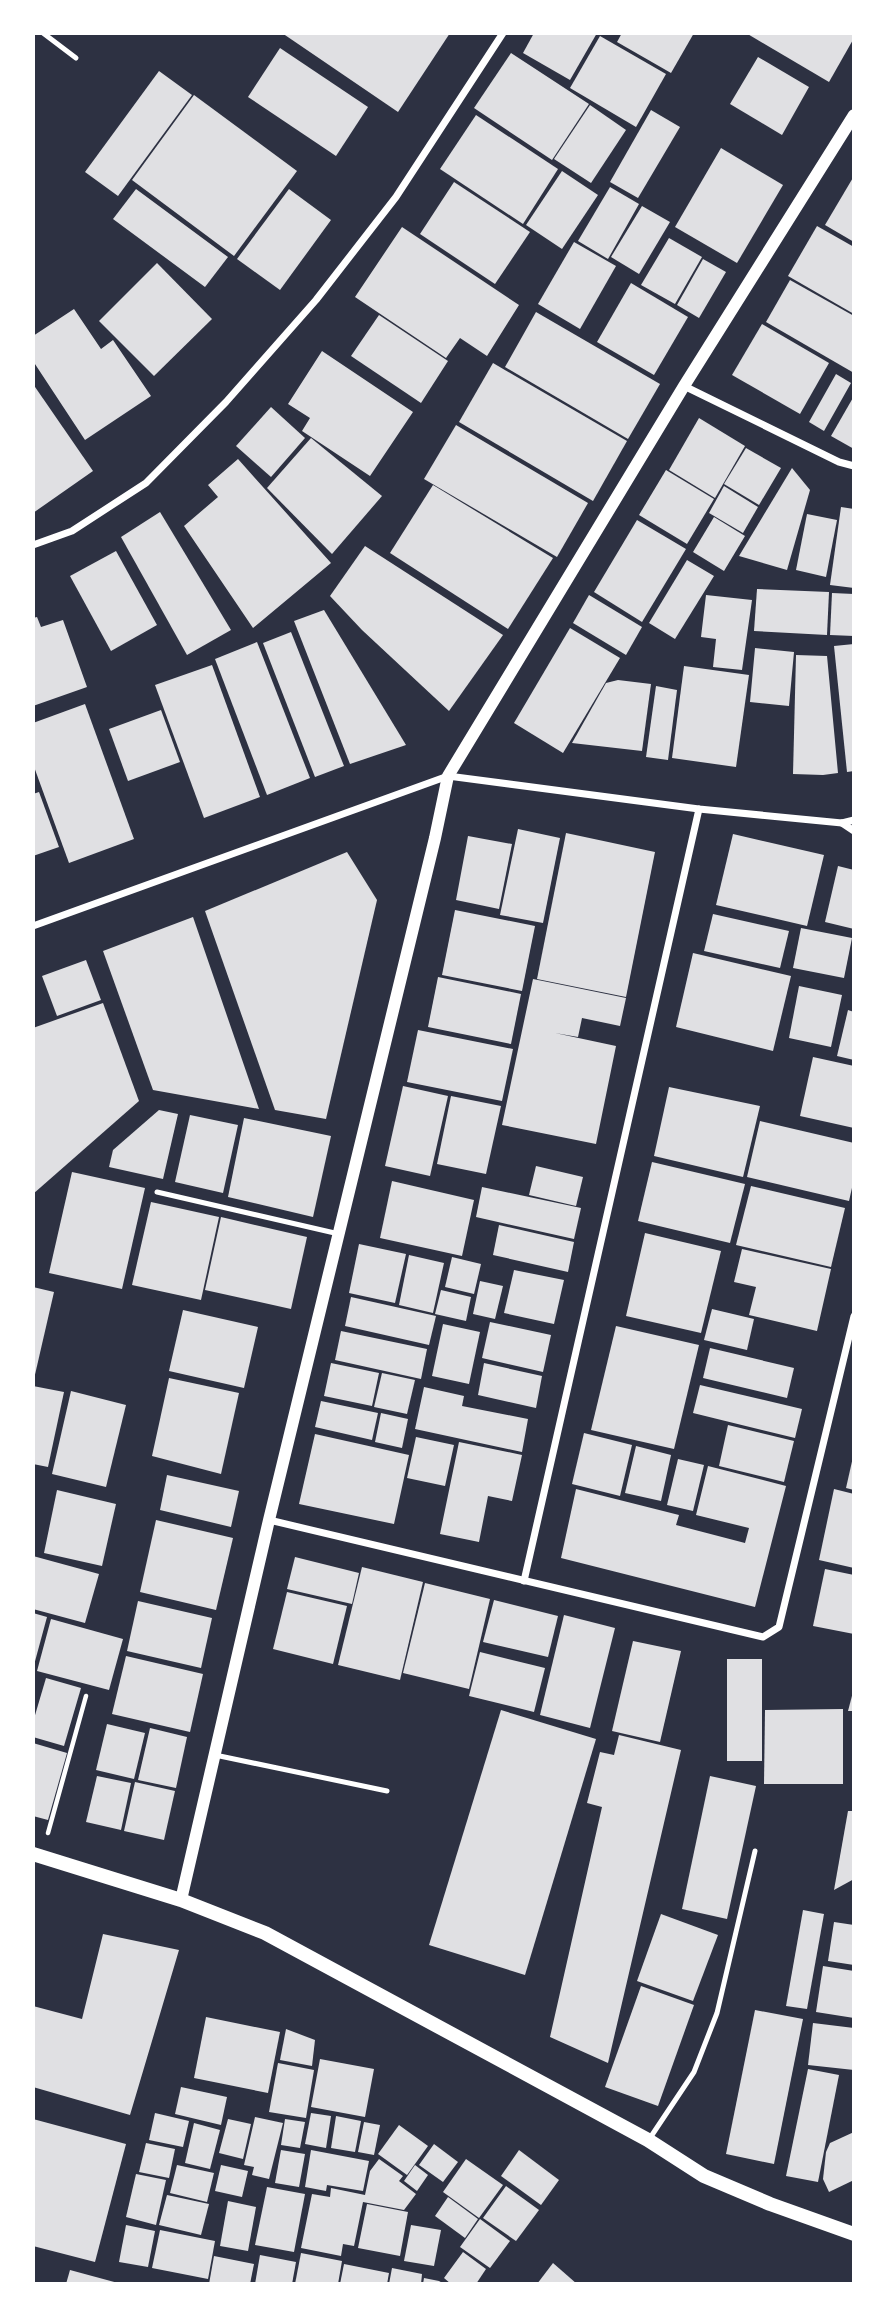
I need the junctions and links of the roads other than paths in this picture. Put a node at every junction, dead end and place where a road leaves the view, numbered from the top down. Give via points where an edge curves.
1 (43, 33) edge
2 (503, 33) edge
3 (76, 58) dead end
4 (854, 115) edge
5 (684, 386) junction
6 (854, 466) edge
7 (33, 545) edge
8 (448, 776) junction
9 (699, 809) junction
10 (854, 820) edge
11 (842, 823) junction
12 (854, 831) edge
13 (33, 926) edge
14 (157, 1192) dead end
15 (339, 1234) junction
16 (854, 1316) edge
17 (268, 1520) junction
18 (524, 1581) junction
19 (215, 1755) junction
20 (387, 1791) dead end
21 (755, 1850) dead end
22 (33, 1854) edge
23 (181, 1900) junction
24 (648, 2140) junction
25 (852, 2232) edge

1 - 3 lane
2 - 7 street via 396,197 316,300 226,402 146,483 72,531
4 - 5 street
5 - 6 street
5 - 8 street
8 - 9 street
8 - 13 street
8 - 15 street
9 - 11 street
9 - 18 street
10 - 11 street
11 - 12 street
14 - 15 lane
15 - 17 street
16 - 18 street via 779,1627 763,1637
17 - 18 street
17 - 19 street
19 - 20 lane
19 - 23 street
21 - 24 lane via 717,2013 694,2073
22 - 23 main road
23 - 24 main road via 265,1933
24 - 25 main road via 704,2176

